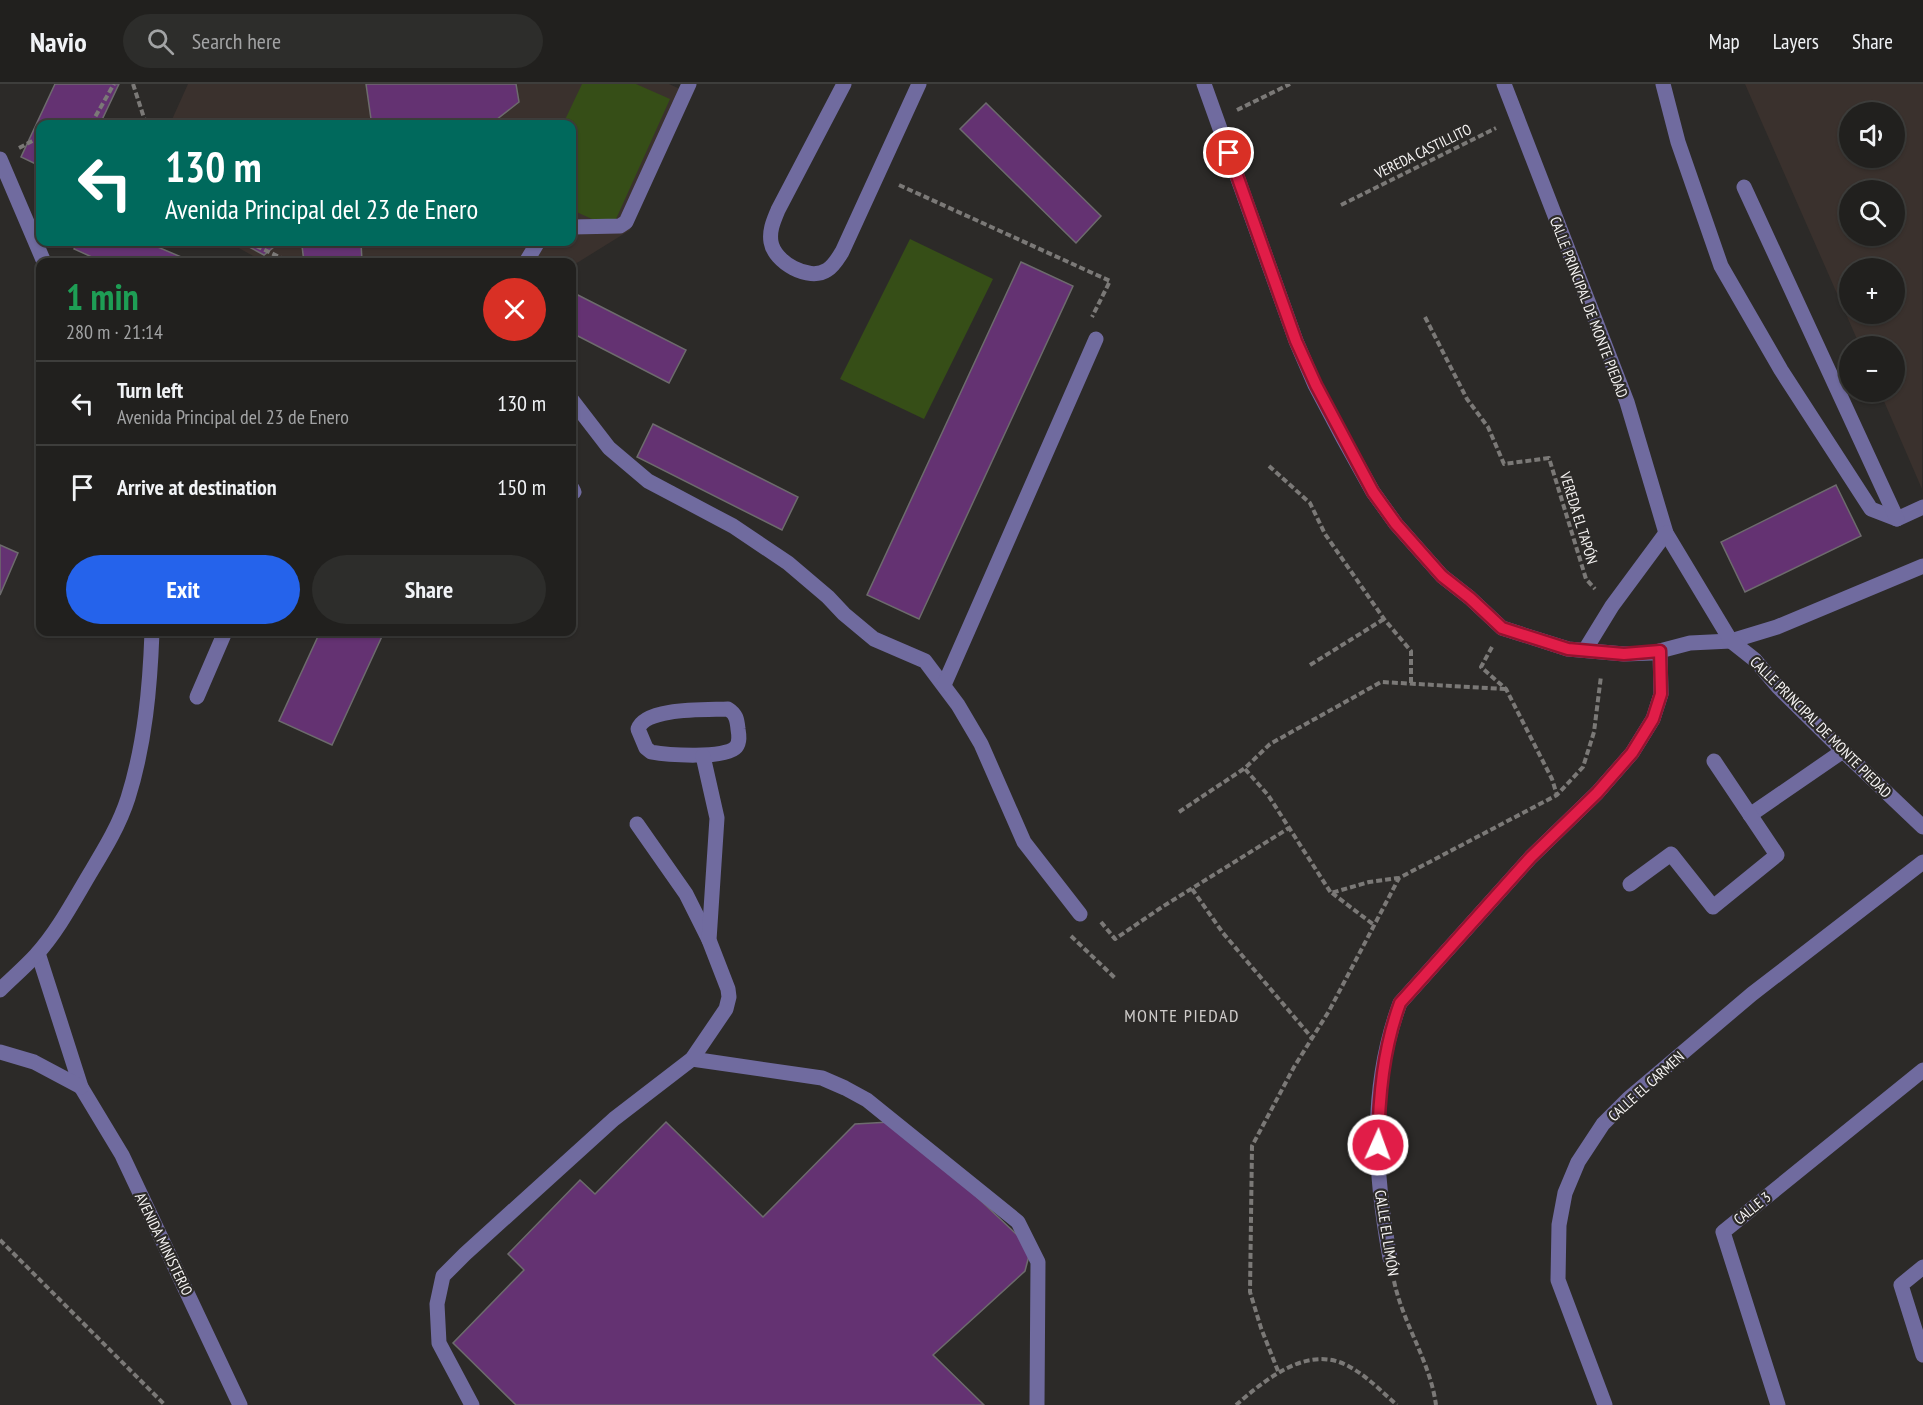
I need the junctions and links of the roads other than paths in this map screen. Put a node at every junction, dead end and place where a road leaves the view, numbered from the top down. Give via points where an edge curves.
1 (689, 84) edge
2 (844, 84) edge
3 (919, 84) edge
4 (1204, 84) edge
5 (1504, 84) edge
6 (1664, 84) edge
7 (0, 159) edge
8 (1744, 187) dead end
9 (576, 227) edge
10 (36, 243) edge
11 (1096, 339) dead end
12 (576, 405) edge
13 (1923, 507) edge
14 (1897, 519) junction
15 (1666, 533) junction
16 (1923, 566) edge
17 (152, 636) edge
18 (221, 636) edge
19 (1731, 641) junction
20 (1585, 650) junction
21 (1660, 651) junction
22 (944, 685) junction
23 (197, 697) dead end
24 (1842, 752) junction
25 (703, 756) junction
26 (1714, 761) dead end
27 (1750, 815) junction
28 (637, 824) dead end
29 (1923, 827) edge
30 (1923, 862) edge
31 (1630, 884) dead end
32 (1080, 914) road end
33 (709, 940) junction
34 (38, 953) junction
35 (0, 990) edge
36 (0, 1052) edge
37 (692, 1059) junction
38 (1923, 1070) edge
39 (81, 1087) junction
40 (1389, 1258) road end
41 (1923, 1267) edge
42 (1923, 1355) edge
43 (240, 1405) edge
44 (472, 1405) edge
45 (1037, 1405) edge
46 (1605, 1405) edge
47 (1778, 1405) edge

1 - 9 street via 626,222 620,226
2 - 3 street via 771,230 774,251 783,261 813,274 826,271 842,252
4 - 20 street via 1296,341 1373,492 1442,576 1502,628 1568,649
5 - 15 street, CALLE PRINCIPAL DE MONTE PIEDAD via 1627,402
6 - 14 street via 1678,142 1721,266 1781,370 1871,509
7 - 10 street
8 - 14 street
11 - 22 street
12 - 22 street via 609,448 648,481 733,526 779,557 874,639 926,661
13 - 14 street
15 - 19 street, CALLE PRINCIPAL DE MONTE PIEDAD
15 - 20 street
16 - 19 street via 1777,627
17 - 34 street via 144,727 128,798 109,844
18 - 23 street
19 - 21 street via 1690,643
19 - 24 street, CALLE PRINCIPAL DE MONTE PIEDAD via 1755,660
20 - 21 street via 1624,654
21 - 40 street, CALLE EL LIMÓN via 1661,694 1653,719 1632,753 1531,857 1400,1003 1390,1032 1380,1087 1377,1165
22 - 32 street via 981,744 1024,842
24 - 27 street
24 - 29 street, CALLE PRINCIPAL DE MONTE PIEDAD
25 - 25 street via 737,746 737,720 728,709 675,711 640,723 638,729 651,752
25 - 33 street via 717,818
26 - 27 street
27 - 31 street via 1777,855 1713,908 1671,854
28 - 33 street via 686,894
30 - 46 street, CALLE EL CARMEN via 1752,994 1628,1099 1603,1124 1578,1162 1565,1193 1559,1225 1558,1280
33 - 37 street via 729,997 726,1009
34 - 35 street
34 - 39 street, AVENIDA MINISTERIO
36 - 39 street via 34,1062
37 - 44 street via 614,1119 443,1276 437,1304 439,1343
37 - 45 street via 822,1078 846,1088 867,1100 1018,1222 1038,1262
38 - 47 street, CALLE 3 via 1723,1232
39 - 43 street, AVENIDA MINISTERIO via 122,1155
41 - 42 street via 1901,1285

